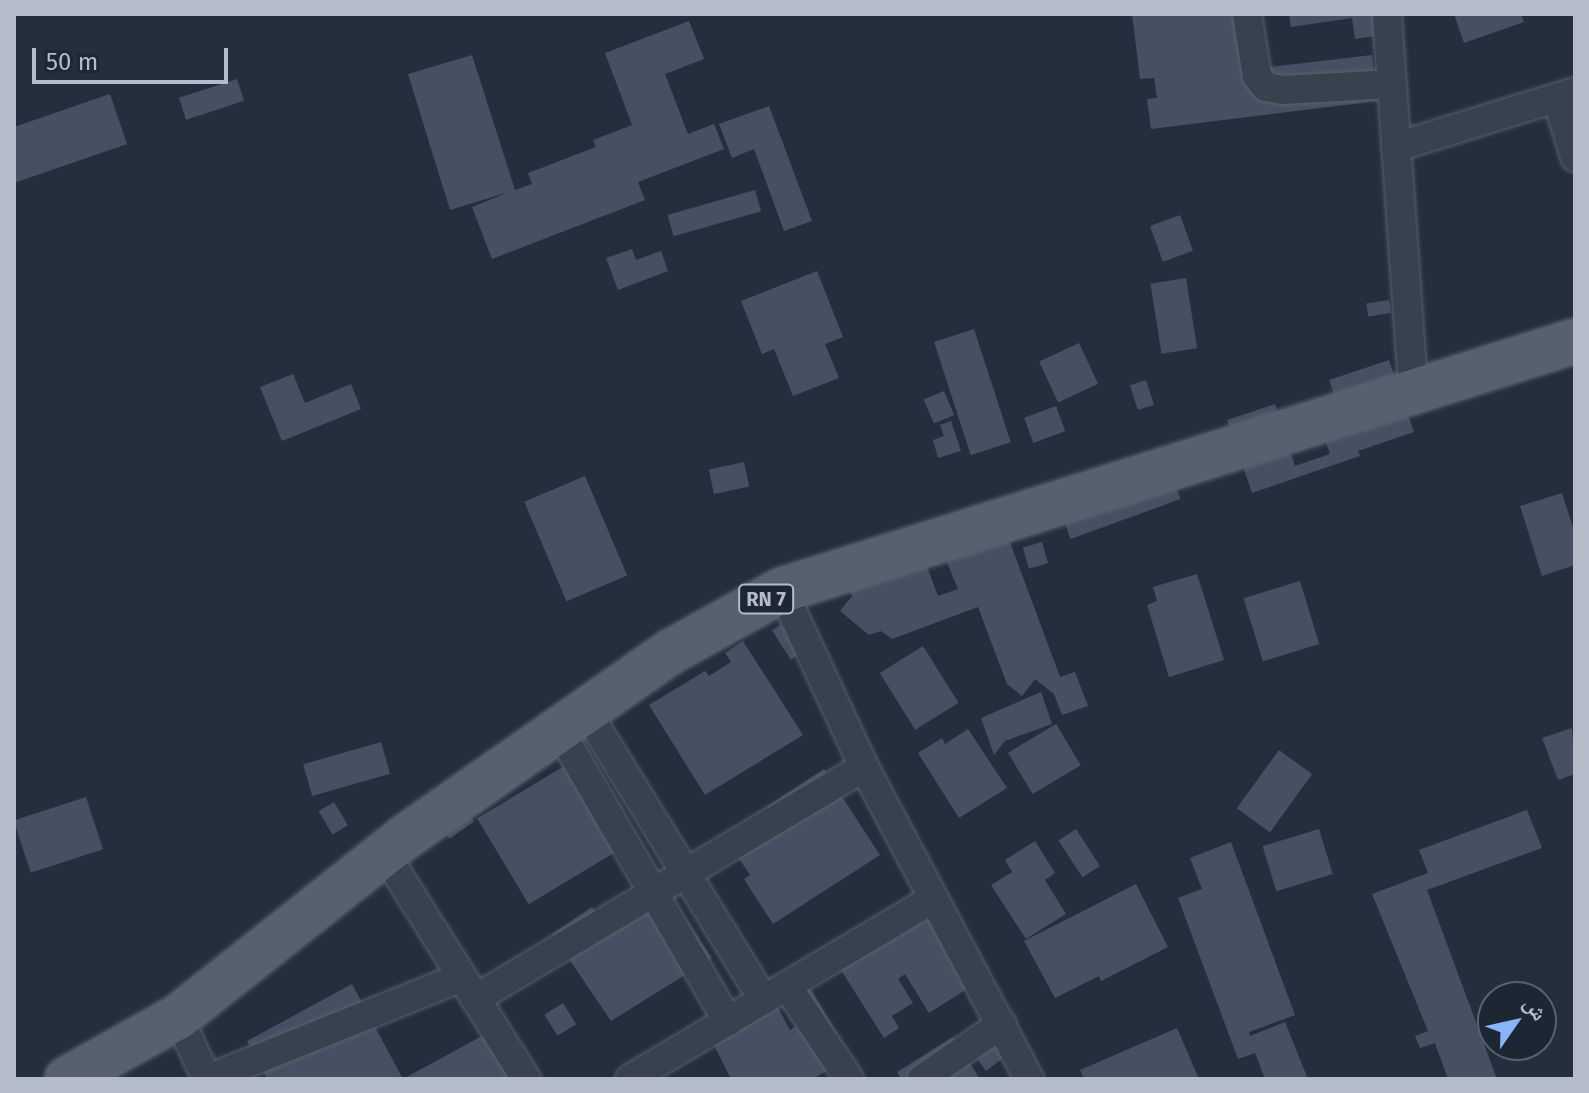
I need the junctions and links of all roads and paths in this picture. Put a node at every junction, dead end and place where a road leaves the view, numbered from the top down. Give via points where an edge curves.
1 (1247, 14) edge
2 (1387, 14) edge
3 (1392, 84) junction
4 (1566, 95) edge
5 (1396, 147) junction
6 (1575, 157) edge
7 (1575, 341) edge
8 (1413, 390) junction
9 (782, 590) junction
10 (573, 720) junction
11 (864, 767) junction
12 (385, 854) junction
13 (685, 872) junction
14 (654, 893) junction
15 (932, 900) junction
16 (469, 988) junction
17 (776, 993) junction
18 (178, 1017) junction
19 (728, 1021) junction
20 (1002, 1024) junction
21 (67, 1079) edge
22 (208, 1079) edge
23 (526, 1079) edge
24 (632, 1079) edge
25 (849, 1079) edge
26 (922, 1079) edge
27 (1029, 1079) edge

1 - 3 street via 1257,76 1266,87
2 - 3 street
3 - 5 street
4 - 5 street
4 - 6 street
5 - 8 street
7 - 8 main road, RN 7
8 - 9 main road, RN 7
9 - 10 main road, RN 7 via 672,651
9 - 11 street
10 - 12 main road, RN 7
10 - 13 street
10 - 14 street
11 - 13 street
11 - 15 street
12 - 16 street
12 - 18 main road, RN 7
13 - 14 street
13 - 17 street
14 - 16 street
14 - 19 street
15 - 17 street
15 - 20 street
16 - 22 street
16 - 23 street
17 - 19 street
17 - 25 street
18 - 21 main road, RN 7
18 - 22 street
19 - 24 street
20 - 26 street
20 - 27 street

